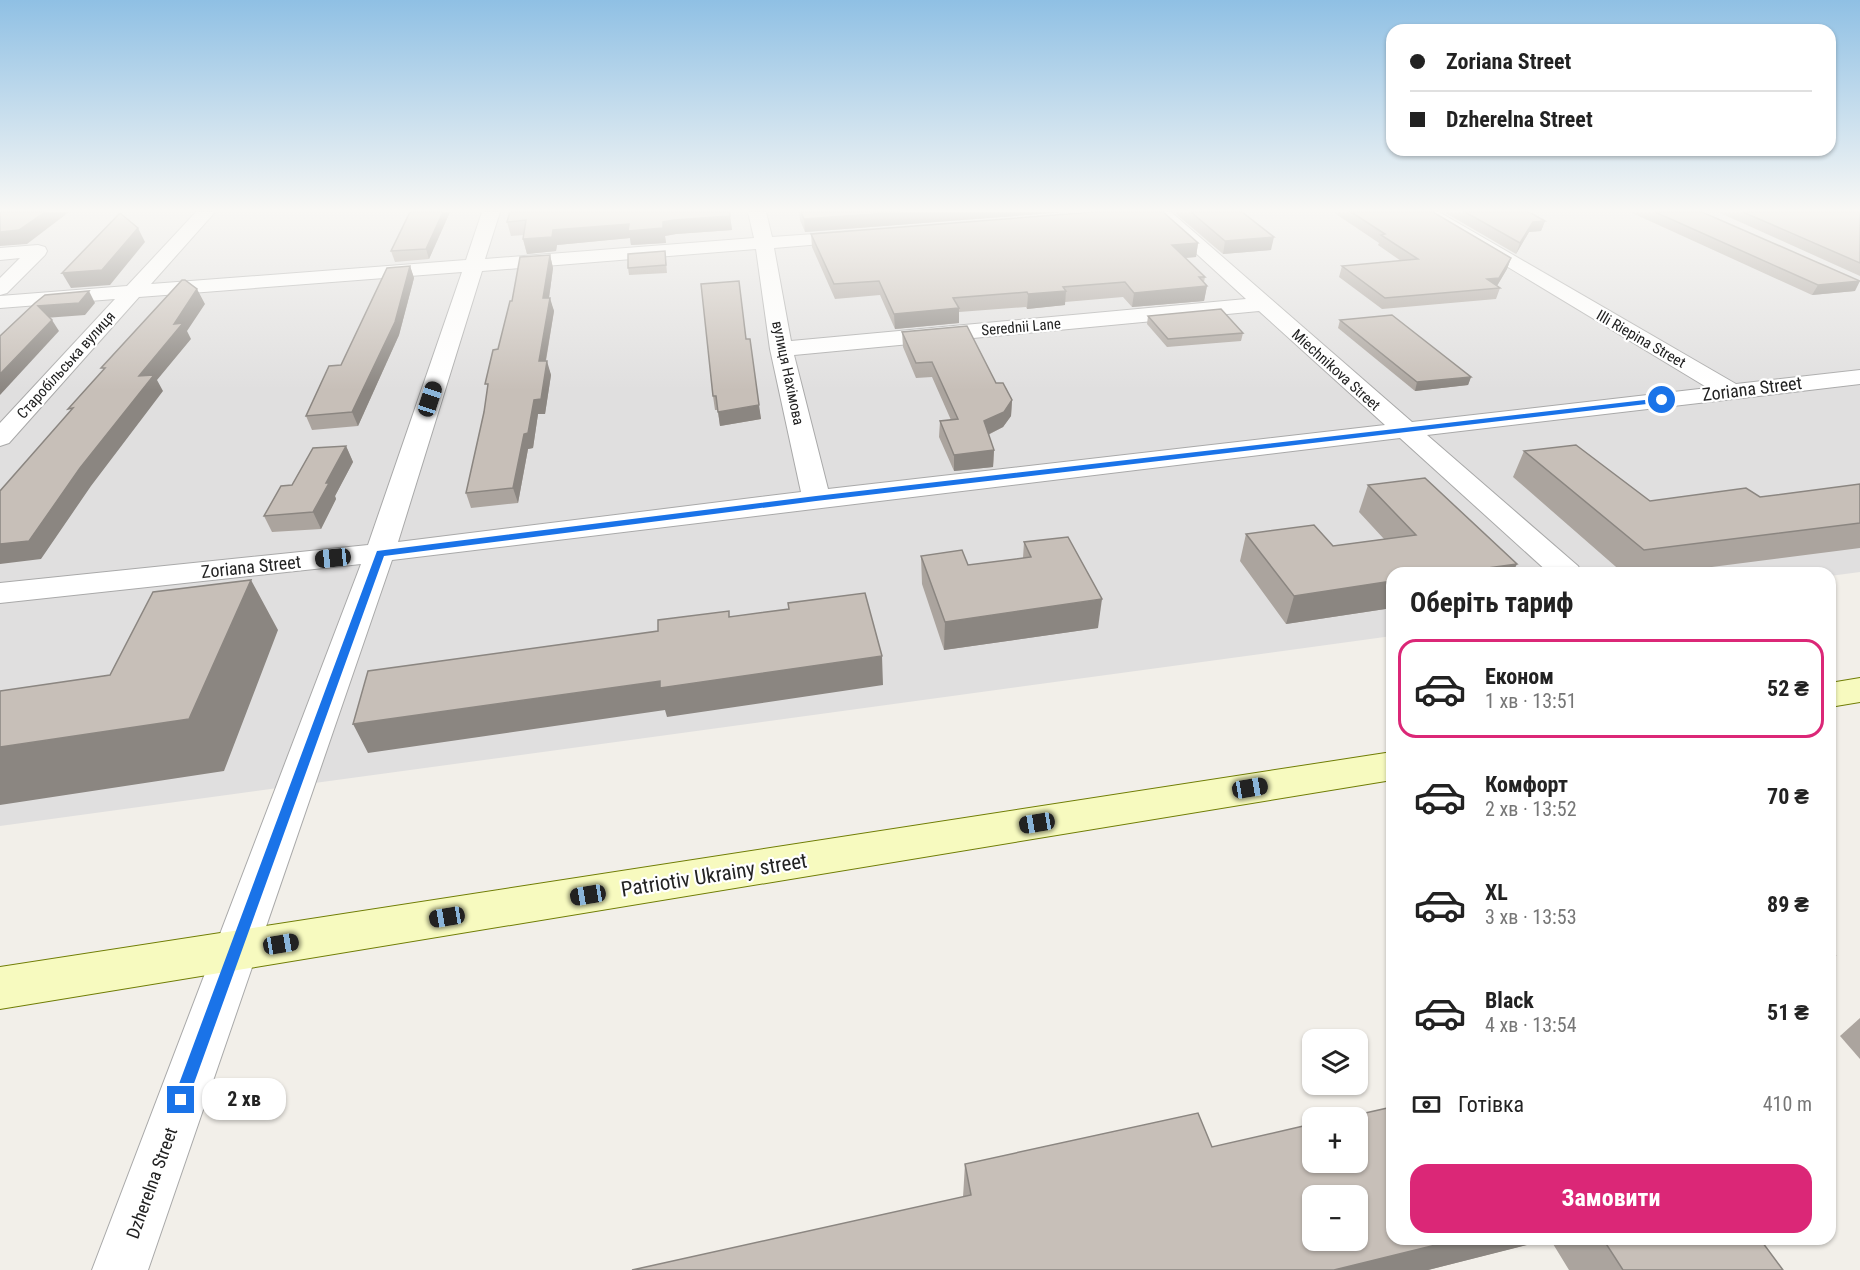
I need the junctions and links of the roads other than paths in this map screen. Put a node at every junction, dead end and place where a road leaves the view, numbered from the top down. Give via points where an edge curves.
1 (18, 271) edge
2 (151, 271) edge
3 (402, 271) edge
4 (472, 271) edge
5 (769, 271) edge
6 (1223, 271) edge
7 (1527, 271) edge
8 (0, 289) edge
9 (133, 291) junction
10 (0, 302) edge
11 (1262, 304) junction
12 (781, 349) junction
13 (1860, 377) edge
14 (1732, 392) junction
15 (1405, 431) junction
16 (0, 438) edge
17 (816, 499) junction
18 (380, 553) junction
19 (1560, 567) edge
20 (0, 593) edge
21 (1860, 690) edge
22 (1836, 694) edge
23 (1386, 767) edge
24 (234, 952) junction
25 (0, 988) edge
26 (120, 1270) edge

1 - 8 street
2 - 9 street, Старобільська вулиця
3 - 9 street
4 - 18 street, Dzherelna Street
5 - 12 street, вулиця Нахімова
6 - 11 street, Miechnikova Street
7 - 14 street, Illi Riepina Street
9 - 10 street
9 - 16 street, Старобільська вулиця
11 - 12 street, Serednii Lane
11 - 15 street, Miechnikova Street
12 - 17 street, вулиця Нахімова
13 - 14 street, Zoriana Street
14 - 15 street, Zoriana Street
15 - 17 street, Zoriana Street
15 - 19 street, Miechnikova Street
17 - 18 street, Zoriana Street
18 - 20 street, Zoriana Street
18 - 24 street, Dzherelna Street
21 - 22 main road
23 - 24 main road, Patriotiv Ukrainy street
24 - 25 main road, Patriotiv Ukrainy street
24 - 26 street, Dzherelna Street

